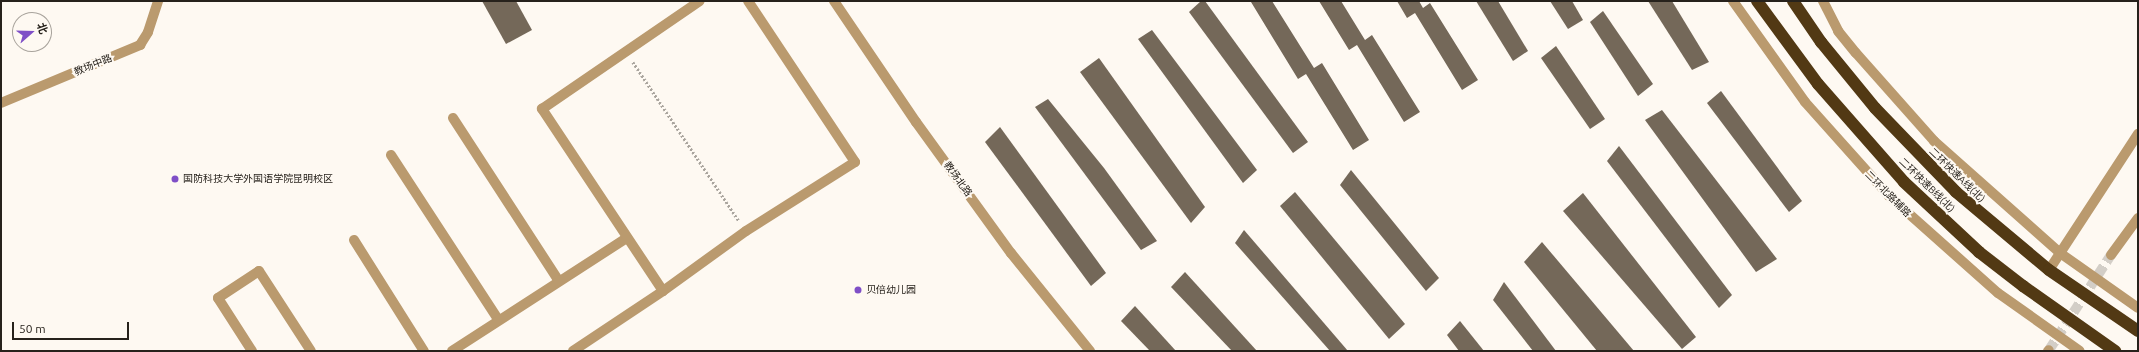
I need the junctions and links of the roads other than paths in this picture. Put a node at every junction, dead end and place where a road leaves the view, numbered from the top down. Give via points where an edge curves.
1 (158, 1) edge
2 (700, 1) edge
3 (748, 1) edge
4 (834, 1) edge
5 (1733, 1) edge
6 (1757, 1) edge
7 (1793, 1) edge
8 (1823, 1) edge
9 (1, 103) edge
10 (454, 118) dead end
11 (2138, 134) edge
12 (391, 155) dead end
13 (2138, 218) edge
14 (627, 238) junction
15 (354, 240) dead end
16 (2060, 253) junction
17 (2111, 255) tunnel mouth
18 (2049, 270) junction
19 (559, 282) junction
20 (663, 291) junction
21 (2138, 308) edge
22 (498, 319) junction
23 (2138, 331) edge
24 (252, 351) edge
25 (311, 351) edge
26 (424, 351) edge
27 (452, 351) edge
28 (573, 351) edge
29 (1090, 351) edge
30 (2080, 351) edge
31 (2115, 351) edge

1 - 9 street, 教场中路 via 148,32 140,45
2 - 14 street via 542,109
3 - 20 street via 856,162 746,231
4 - 29 street, 教场北路 via 916,122 1007,247
5 - 30 street, 二环北路辅路 via 1805,102 1889,196 1998,293
6 - 31 highway, 二环快速B线(北) via 1818,84 1904,182 1979,252
7 - 18 highway, 二环快速A线(北) via 1821,42 1915,151 2001,232
8 - 16 street via 1838,31 1896,102 1970,176
10 - 19 street
11 - 16 street
12 - 22 street
13 - 17 street
14 - 19 street
14 - 20 street
15 - 26 street
16 - 18 street
16 - 21 street
18 - 23 highway, 二环快速A线(北)
19 - 22 street
20 - 28 street
22 - 27 street
24 - 25 street via 218,298 259,271

